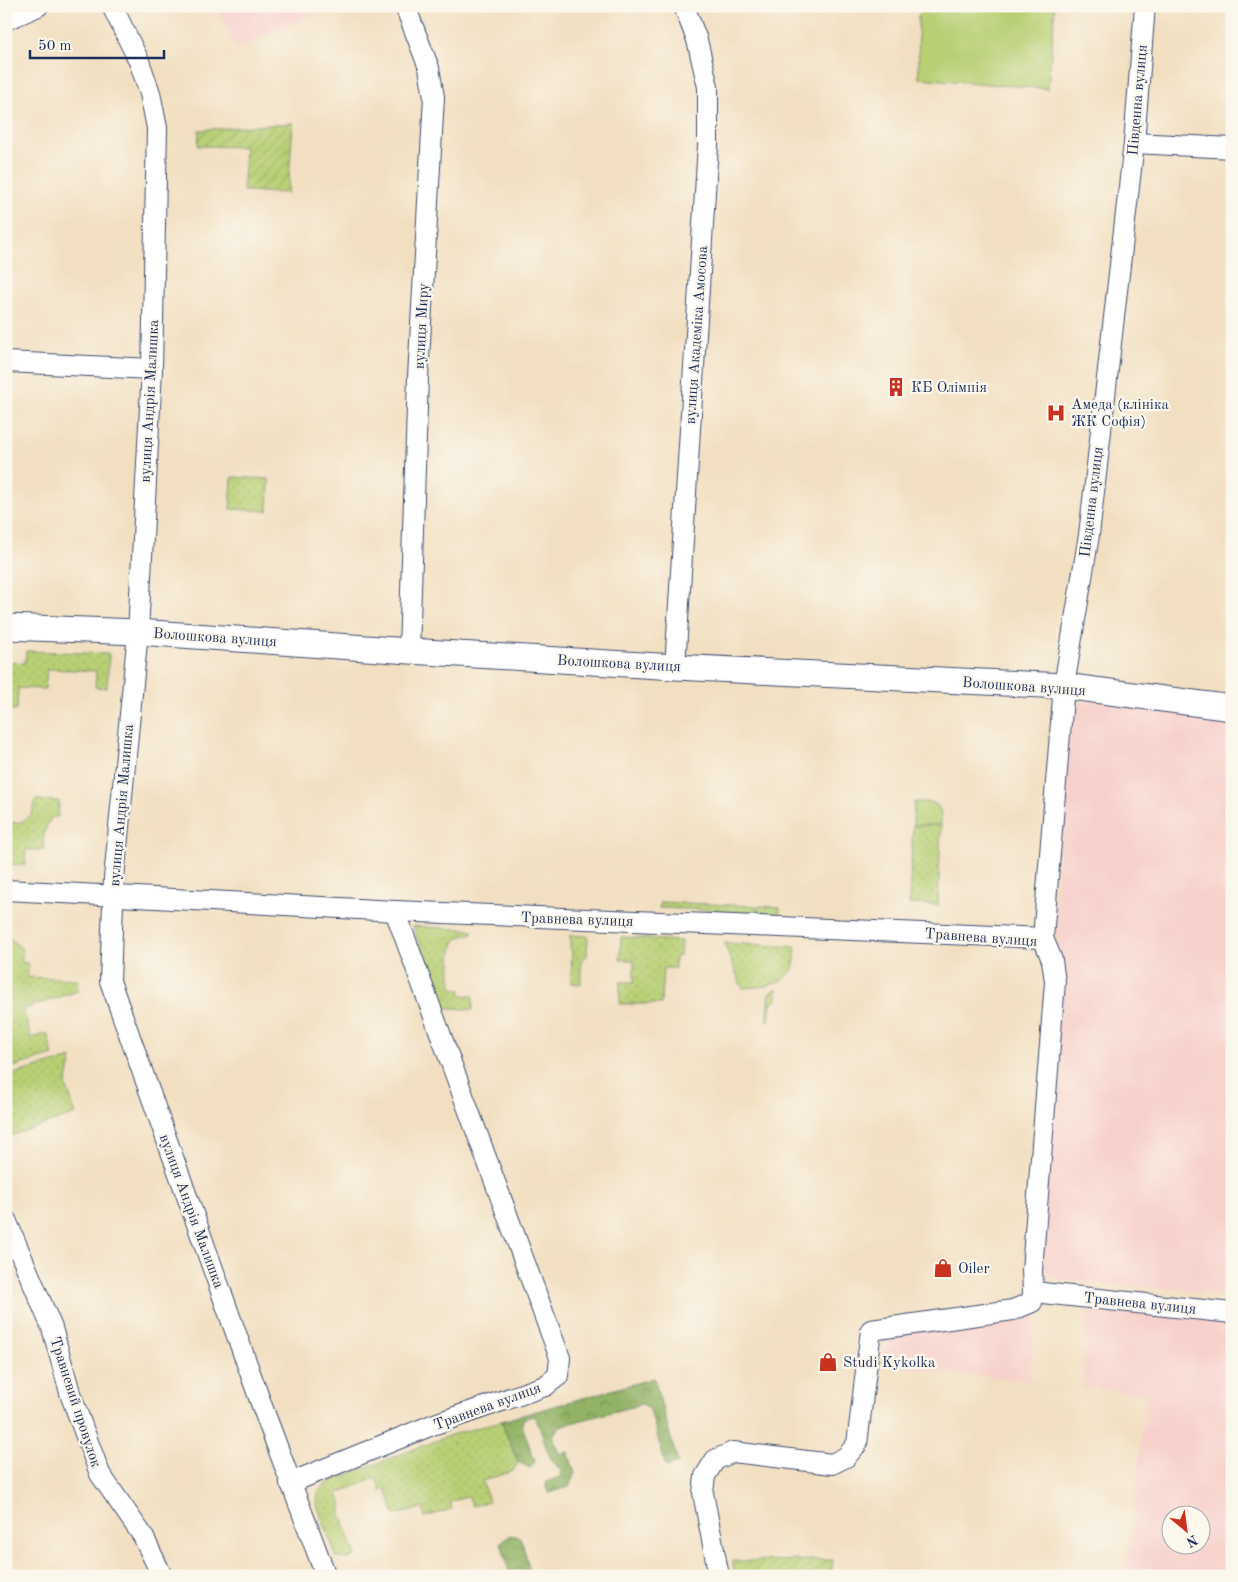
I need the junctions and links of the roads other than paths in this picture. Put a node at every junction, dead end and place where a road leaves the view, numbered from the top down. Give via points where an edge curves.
1 (38, 6) edge
2 (112, 6) edge
3 (405, 6) edge
4 (1146, 6) edge
5 (688, 8) edge
6 (6, 20) edge
7 (1134, 143) junction
8 (1232, 148) edge
9 (6, 362) edge
10 (152, 369) junction
11 (6, 627) edge
12 (138, 632) junction
13 (409, 651) junction
14 (675, 666) junction
15 (1064, 686) junction
16 (1232, 708) edge
17 (6, 890) edge
18 (113, 895) junction
19 (395, 911) junction
20 (1043, 938) junction
21 (6, 1220) edge
22 (1034, 1292) junction
23 (1232, 1313) edge
24 (290, 1483) junction
25 (162, 1576) edge
26 (326, 1576) edge
27 (719, 1576) edge

1 - 6 street
2 - 10 street, вулиця Андрія Малишка via 142,69 157,128
3 - 13 street, вулиця Миру via 429,68 434,97 418,377
4 - 7 street, Південна вулиця
5 - 14 street, вулиця Академіка Амосова via 708,87 708,145
7 - 8 street
7 - 15 street, Південна вулиця via 1089,535
9 - 10 street
10 - 12 street, вулиця Андрія Малишка
11 - 12 street, Волошкова вулиця
12 - 13 street, Волошкова вулиця
12 - 18 street, вулиця Андрія Малишка
13 - 14 street, Волошкова вулиця
14 - 15 street, Волошкова вулиця
15 - 16 street, Волошкова вулиця
15 - 20 street, Південна вулиця
17 - 18 street, Травнева вулиця
18 - 19 street, Травнева вулиця
18 - 24 street, вулиця Андрія Малишка via 110,981
19 - 20 street, Травнева вулиця
19 - 24 street, Травнева вулиця via 560,1358 558,1376 545,1386 432,1425
20 - 22 street, Травнева вулиця via 1052,960 1055,982 1032,1270
21 - 25 street, Травневий провулок via 52,1328 71,1396 100,1474 143,1536
22 - 23 street, Травнева вулиця
22 - 27 street via 1032,1302 1013,1310 871,1330 857,1444 846,1458 832,1464 733,1452 715,1460 705,1476 703,1492
24 - 26 street, вулиця Андрія Малишка

